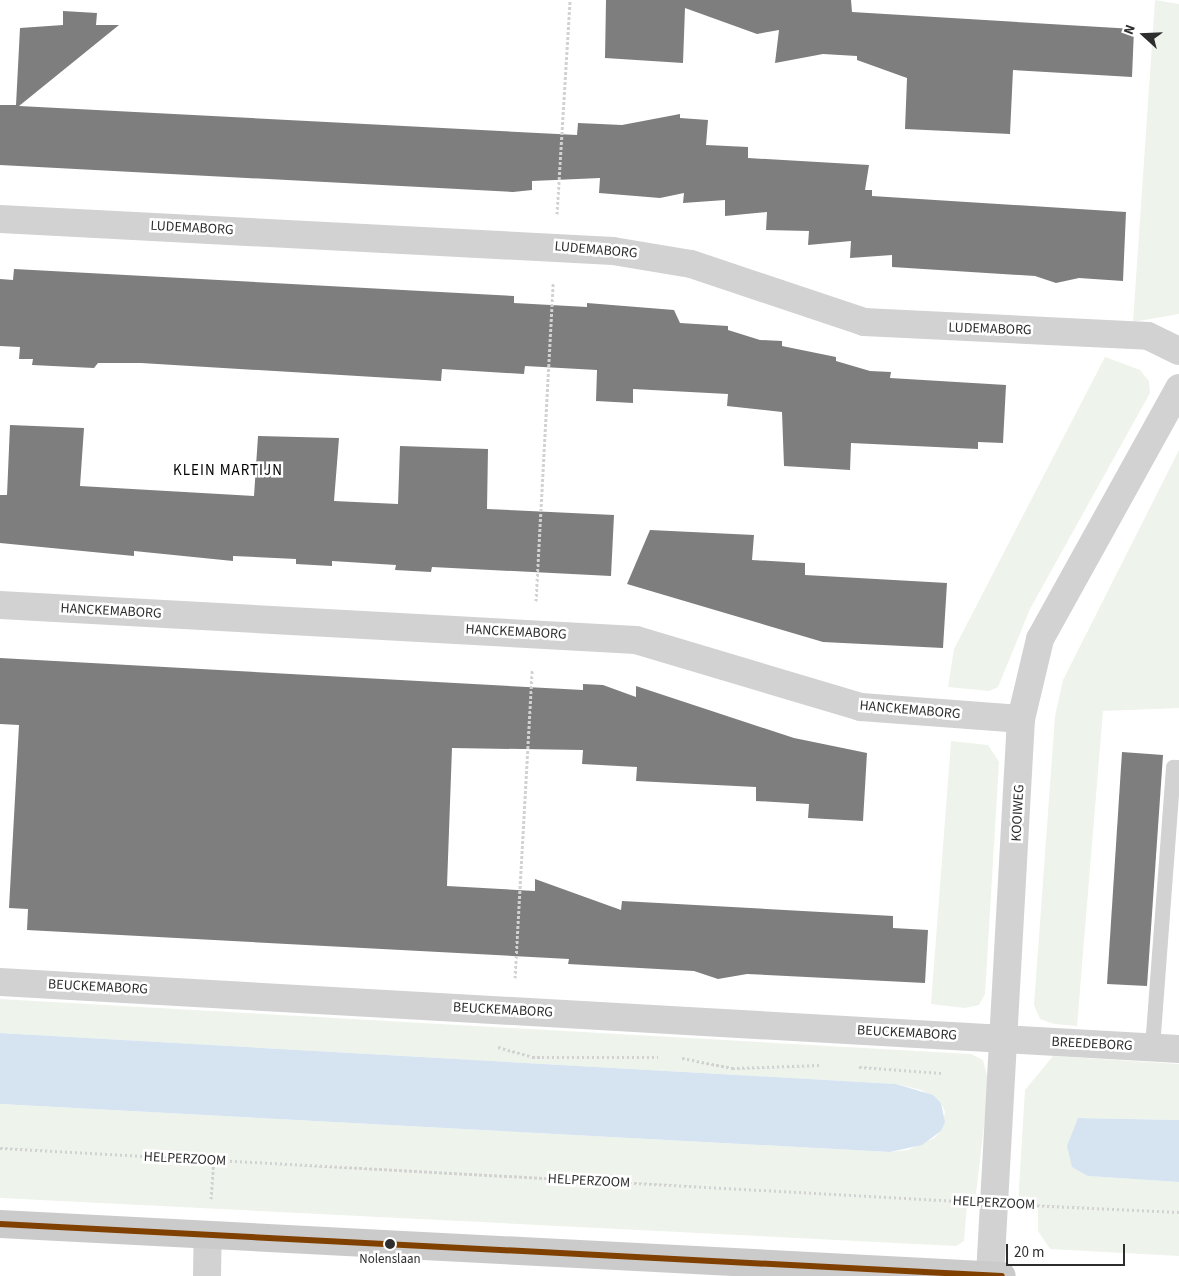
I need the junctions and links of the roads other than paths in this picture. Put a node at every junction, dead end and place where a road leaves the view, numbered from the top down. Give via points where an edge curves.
1 (0, 219) edge
2 (1179, 351) edge
3 (1179, 388) edge
4 (0, 605) edge
5 (1021, 719) junction
6 (1179, 767) edge
7 (0, 982) edge
8 (1005, 1038) junction
9 (1152, 1047) junction
10 (1179, 1049) edge
11 (0, 1224) edge
12 (208, 1237) junction
13 (207, 1276) edge
14 (996, 1276) edge

1 - 2 street, LUDEMABORG via 555,246 691,264 864,322 1148,336
3 - 5 street, KOOIWEG via 1040,639
4 - 5 street, HANCKEMABORG via 636,640 861,707
5 - 8 street, KOOIWEG
6 - 9 lane via 1172,767
7 - 8 street, BEUCKEMABORG
8 - 9 street, BREEDEBORG
8 - 14 street, KOOIWEG via 994,1203
9 - 10 street, BREEDEBORG
11 - 12 street
12 - 13 street
12 - 14 street

